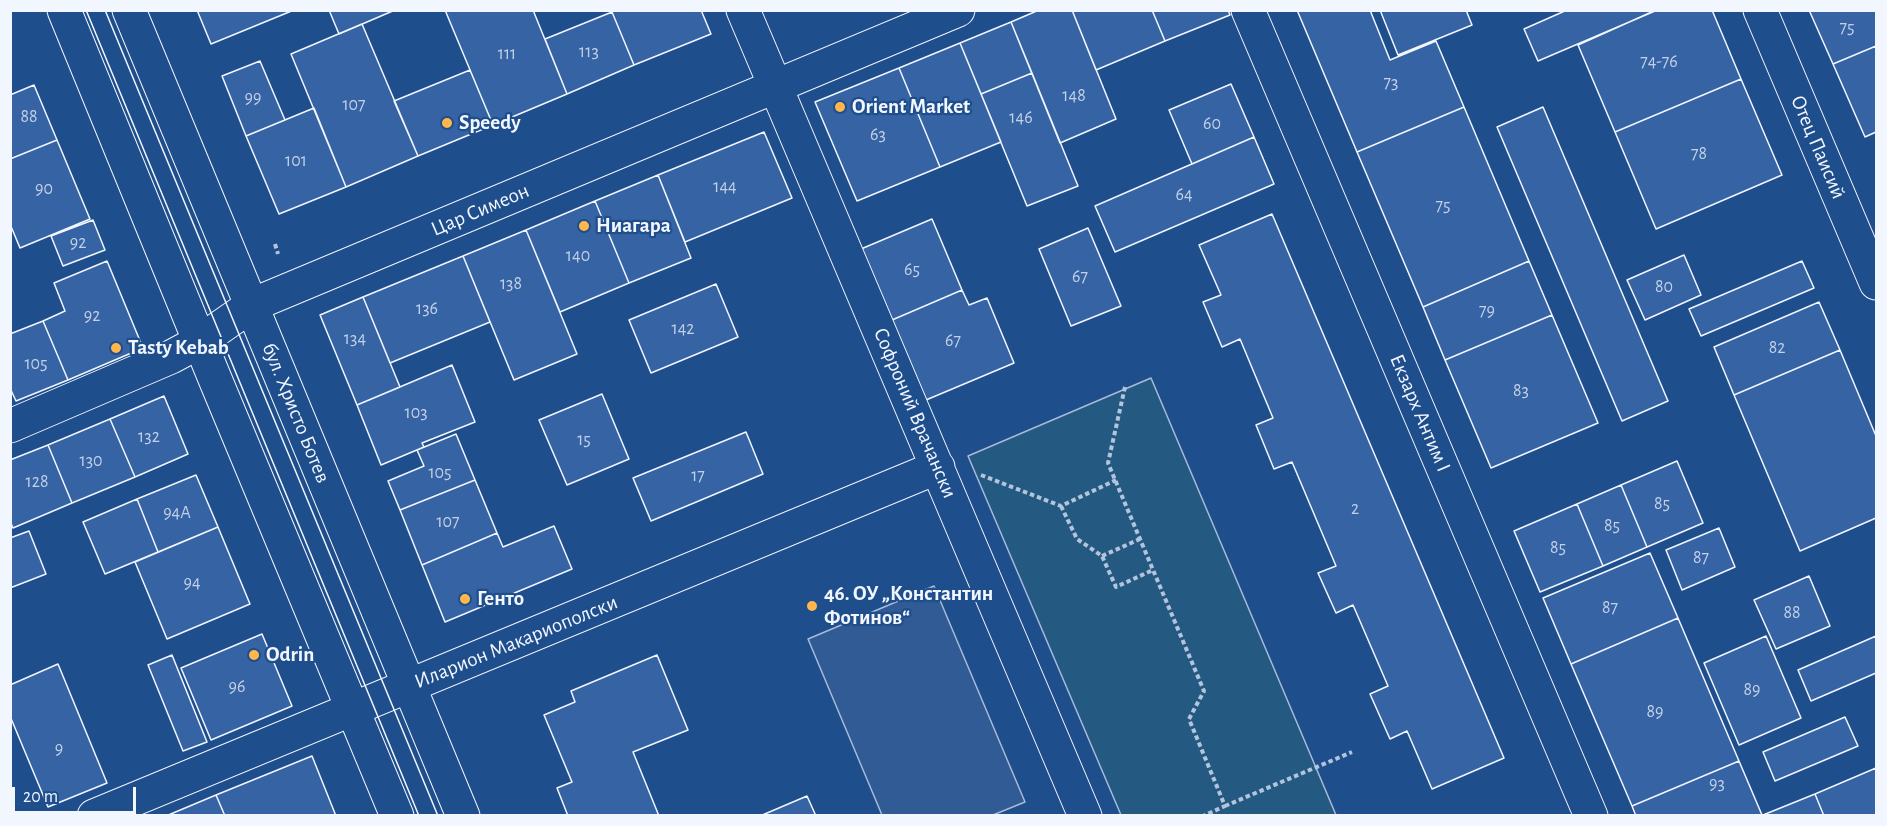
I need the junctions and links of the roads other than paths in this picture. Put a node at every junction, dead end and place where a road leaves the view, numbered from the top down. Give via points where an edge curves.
1 (64, 10) edge
2 (129, 10) edge
3 (743, 10) edge
4 (958, 10) edge
5 (1248, 10) edge
6 (1760, 10) edge
7 (776, 87) junction
8 (1876, 283) edge
9 (252, 305) junction
10 (200, 342) junction
11 (10, 426) edge
12 (938, 467) junction
13 (409, 686) junction
14 (353, 709) junction
15 (94, 816) edge
16 (397, 816) edge
17 (463, 816) edge
18 (1085, 816) edge
19 (1591, 816) edge

1 - 10 street
2 - 9 street, бул. Христо Ботев
3 - 7 street, Софроний Врачански
4 - 7 street, Цар Симеон
5 - 19 street, Екзарх Антим I
6 - 8 street, Отец Паисий
7 - 9 street, Цар Симеон
7 - 12 street, Софроний Врачански
9 - 10 street, Цар Симеон
9 - 13 street, бул. Христо Ботев
10 - 11 street, Цар Симеон
10 - 14 street
12 - 13 street, Иларион Макариополски
12 - 18 street, Софроний Врачански
13 - 14 street, Иларион Макариополски
13 - 17 street, бул. Христо Ботев
14 - 15 street, Иларион Макариополски
14 - 16 street

